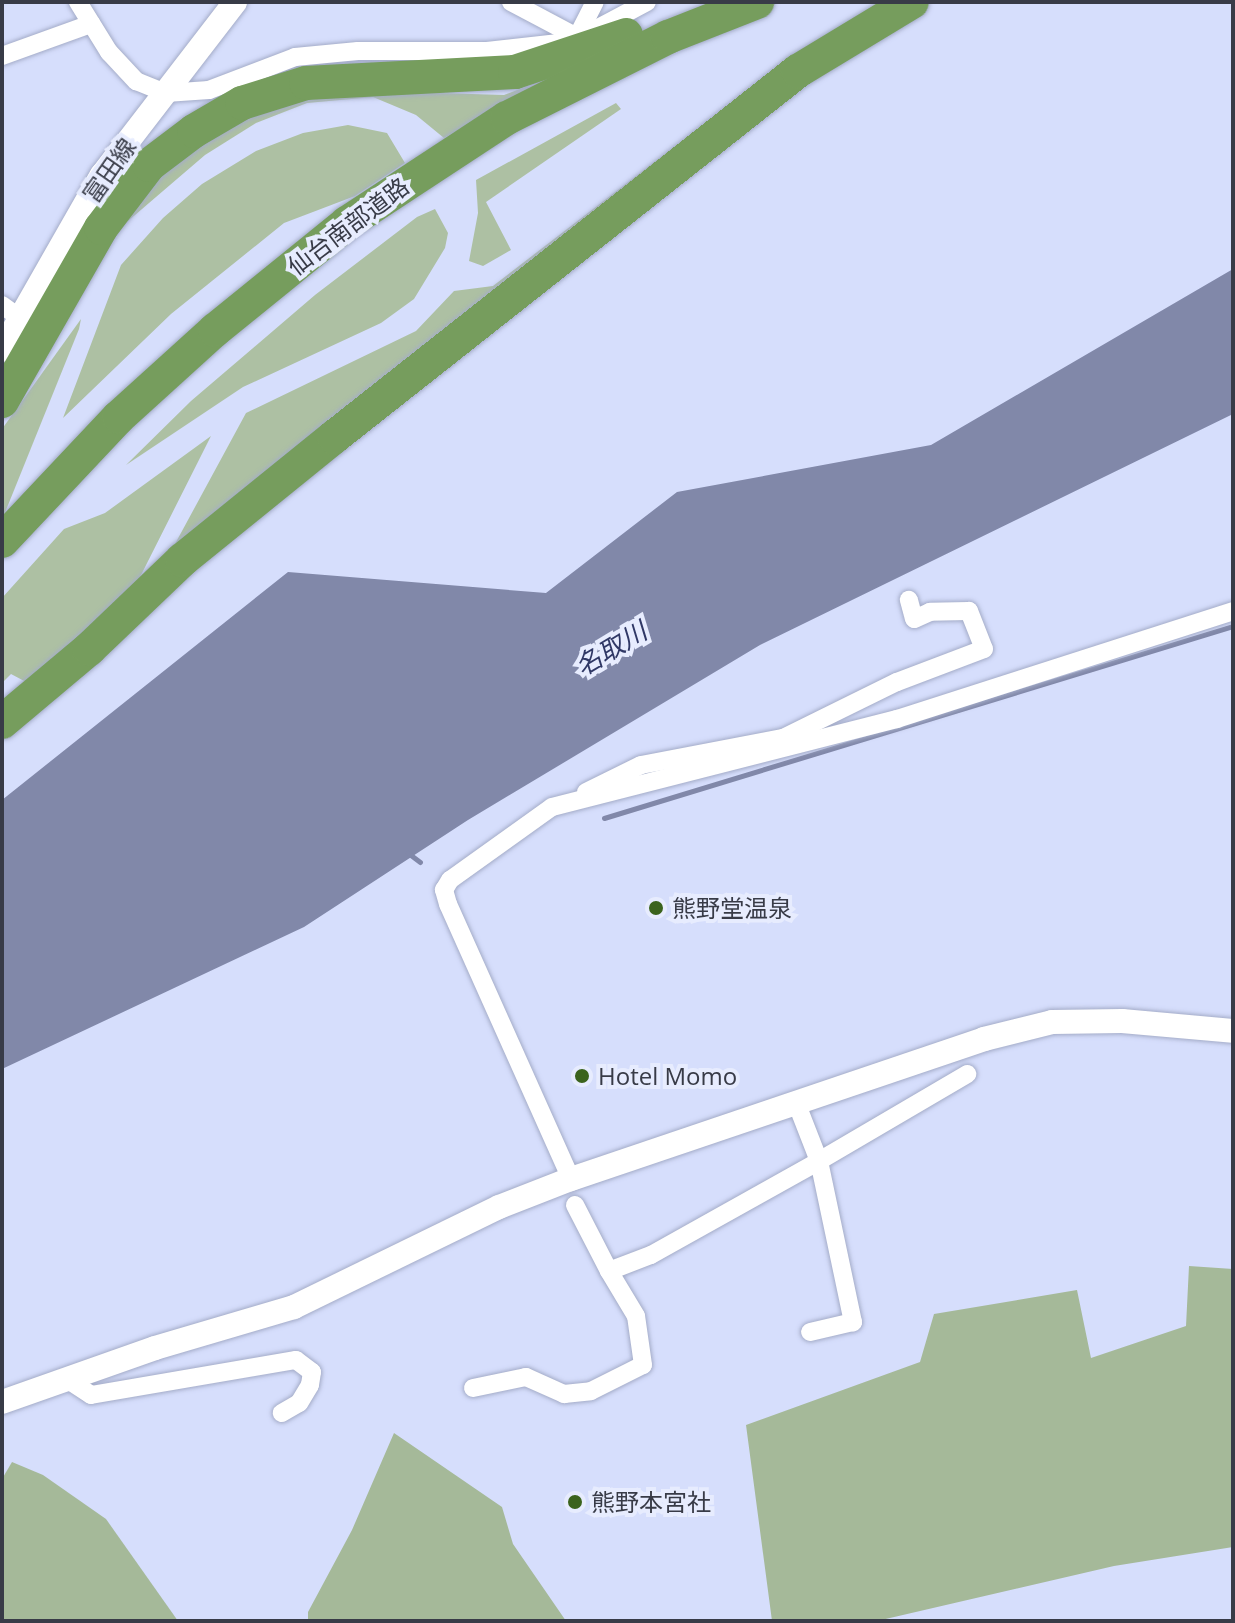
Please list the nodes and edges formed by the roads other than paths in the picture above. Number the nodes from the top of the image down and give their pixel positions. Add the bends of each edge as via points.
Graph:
1 (78, 2) edge
2 (235, 2) edge
3 (511, 2) edge
4 (595, 2) edge
5 (647, 2) edge
6 (716, 2) edge
7 (757, 2) edge
8 (912, 2) edge
9 (91, 24) junction
10 (577, 37) junction
11 (2, 56) edge
12 (166, 93) junction
13 (11, 312) edge
14 (2, 350) edge
15 (2, 401) edge
16 (2, 541) edge
17 (909, 600) dead end
18 (1233, 611) edge
19 (2, 722) edge
20 (559, 805) junction
21 (1233, 1031) edge
22 (967, 1074) dead end
23 (796, 1102) junction
24 (819, 1161) junction
25 (571, 1179) junction
26 (575, 1205) dead end
27 (609, 1271) junction
28 (810, 1332) dead end
29 (65, 1378) junction
30 (473, 1388) dead end
31 (2, 1402) edge
32 (282, 1413) dead end

1 - 9 street
2 - 12 street, 富田線
3 - 10 street
4 - 10 street
5 - 10 street
6 - 15 highway via 515,72 306,83 242,103 149,165 101,228
7 - 16 highway, 仙台南部道路 via 668,37 507,118 347,223 215,330 119,417
8 - 19 highway via 798,71 358,418 182,560
9 - 11 street
9 - 12 street via 136,81
10 - 12 street via 540,47 487,51 358,51 295,57 209,90
12 - 13 street, 富田線 via 102,175
13 - 14 street, 富田線
17 - 20 street via 914,619 930,612 969,611 984,649 897,682 783,738 641,765
18 - 20 street via 897,719
20 - 25 street via 444,890
21 - 23 street via 1122,1021 1052,1022
22 - 24 street
23 - 24 street
23 - 25 street
24 - 27 street via 651,1255
24 - 28 street via 853,1322
25 - 29 street via 499,1207 294,1307
26 - 27 street
27 - 30 street via 636,1316 643,1365 591,1391 564,1394 526,1377
29 - 31 street
29 - 32 street via 91,1395 296,1360 312,1372 310,1385 299,1403

